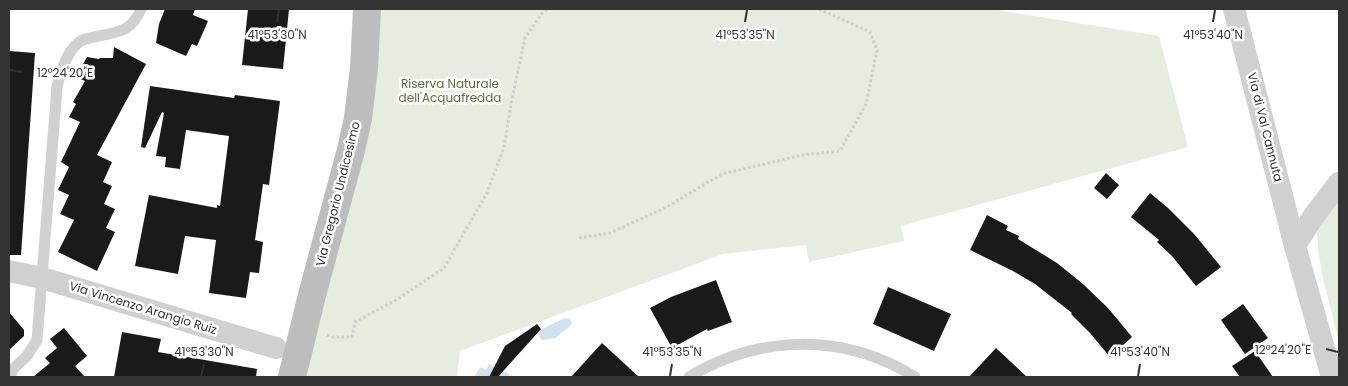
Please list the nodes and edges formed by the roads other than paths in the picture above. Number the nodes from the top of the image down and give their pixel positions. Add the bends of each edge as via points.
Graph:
1 (141, 9) edge
2 (367, 9) edge
3 (1234, 9) edge
4 (1339, 183) edge
5 (1295, 246) junction
6 (9, 271) edge
7 (42, 278) junction
8 (276, 348) dead end
9 (10, 377) edge
10 (292, 377) edge
11 (689, 377) edge
12 (915, 377) edge
13 (1332, 377) edge

1 - 7 lane via 128,28 81,40 63,66 57,87
2 - 10 street, Via Gregorio Undicesimo via 364,76 351,150
3 - 5 street, Via di Val Cannuta
4 - 5 street
5 - 13 street, Via di Val Cannuta
6 - 7 street, Via Vincenzo Arangio Ruiz
7 - 8 street, Via Vincenzo Arangio Ruiz
7 - 9 lane via 37,340
11 - 12 lane via 740,353 793,344 823,345 864,353

